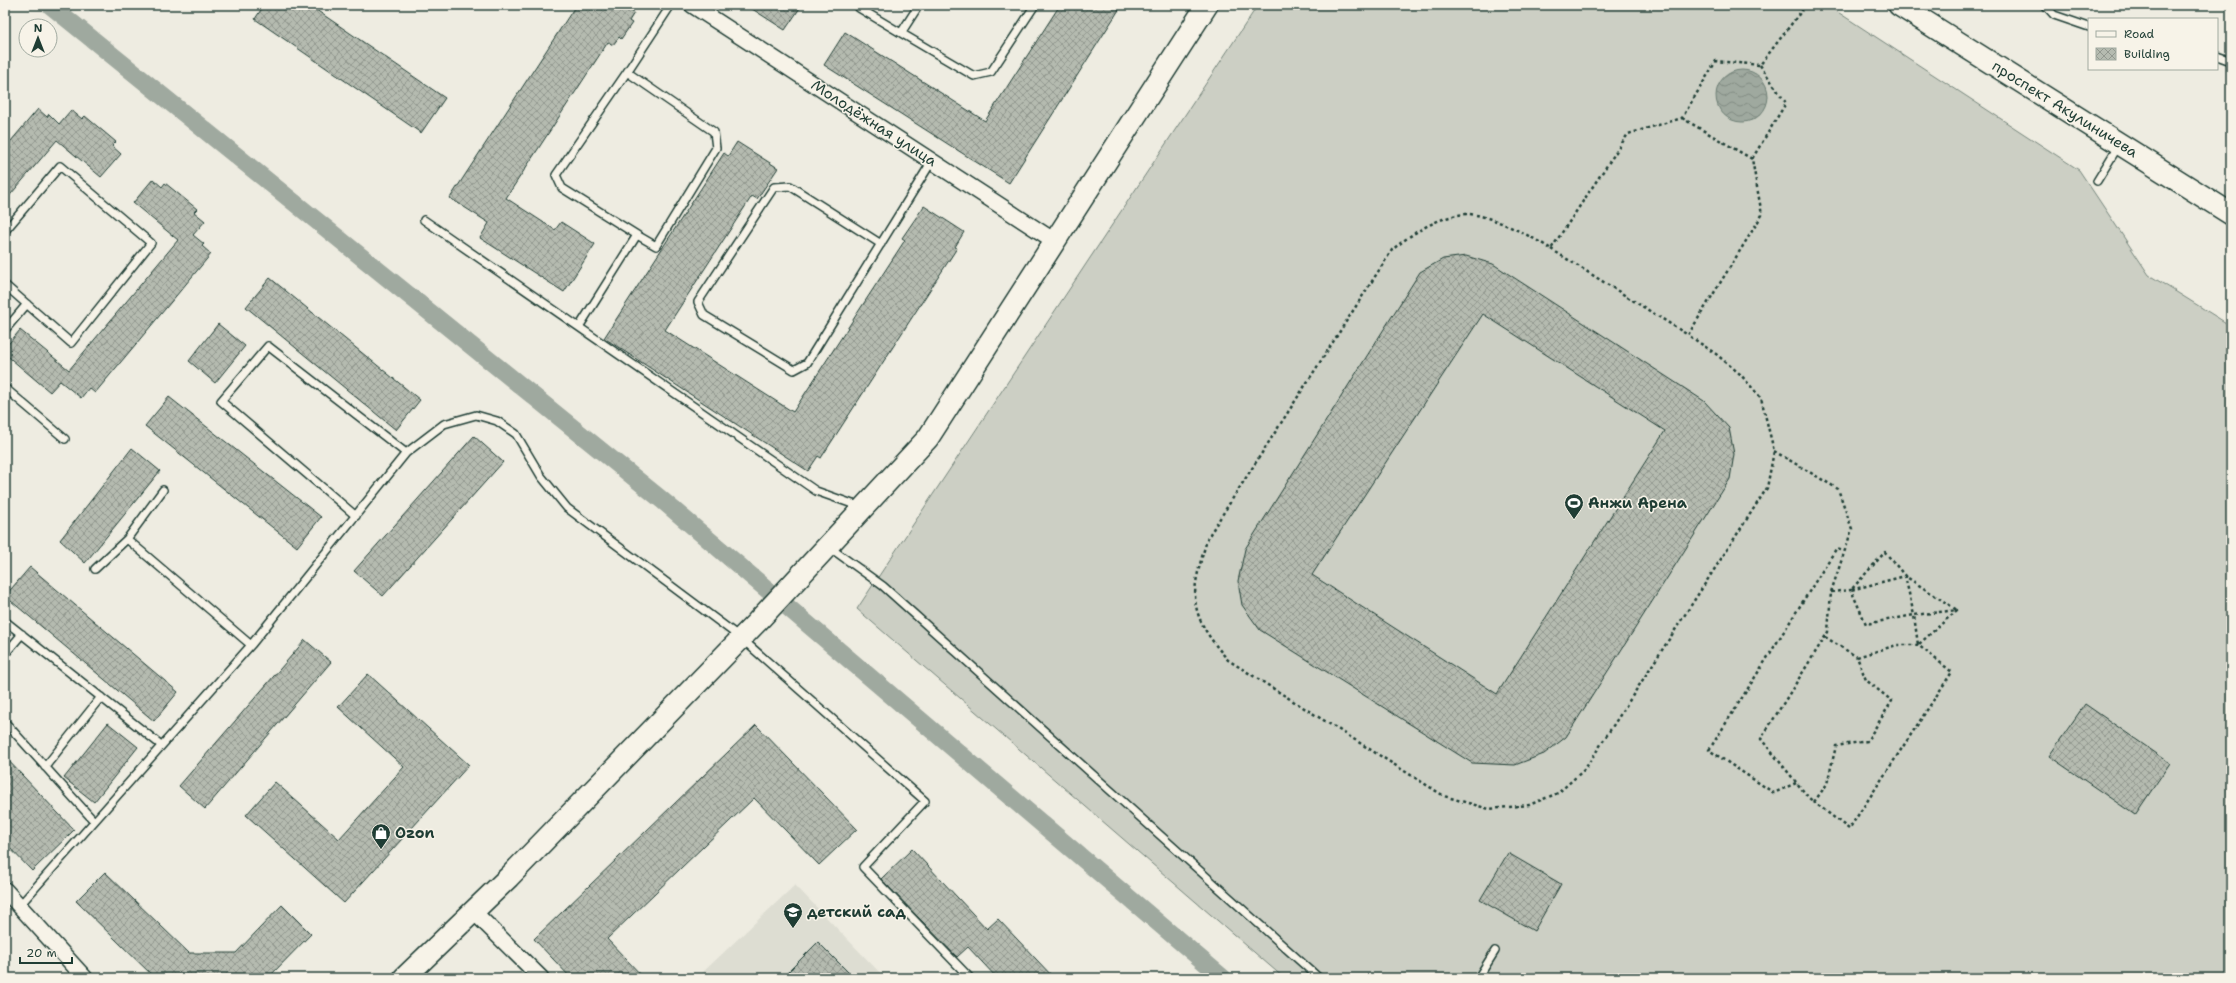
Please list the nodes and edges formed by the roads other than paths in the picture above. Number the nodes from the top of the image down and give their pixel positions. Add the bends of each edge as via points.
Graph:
1 (670, 5) edge
2 (692, 5) edge
3 (919, 5) edge
4 (1035, 5) edge
5 (1207, 5) edge
6 (1899, 5) edge
7 (2046, 5) edge
8 (859, 8) dead end
9 (2088, 27) edge
10 (901, 33) junction
11 (2218, 56) edge
12 (2231, 61) edge
13 (627, 72) junction
14 (2120, 144) junction
15 (932, 161) junction
16 (2097, 181) dead end
17 (2231, 214) edge
18 (424, 220) dead end
19 (5, 231) edge
20 (637, 236) junction
21 (1056, 242) junction
22 (881, 244) junction
23 (5, 285) edge
24 (27, 304) junction
25 (578, 327) junction
26 (5, 330) edge
27 (5, 388) edge
28 (65, 439) dead end
29 (406, 453) junction
30 (164, 490) dead end
31 (863, 507) junction
32 (356, 516) junction
33 (127, 539) junction
34 (827, 546) junction
35 (95, 570) dead end
36 (5, 621) edge
37 (22, 634) junction
38 (741, 638) junction
39 (251, 645) junction
40 (5, 654) edge
41 (101, 697) junction
42 (5, 722) edge
43 (161, 746) junction
44 (45, 767) junction
45 (94, 821) junction
46 (5, 890) edge
47 (20, 905) junction
48 (473, 911) junction
49 (1495, 951) dead end
50 (409, 976) edge
51 (86, 978) edge
52 (541, 978) edge
53 (970, 978) edge
54 (1319, 978) edge
55 (1478, 978) edge

1 - 13 lane
2 - 15 street, Молодёжная улица
3 - 10 lane
4 - 10 lane via 992,72 974,76
5 - 21 street
6 - 14 street, проспект Акулиничева
7 - 9 lane via 2054,15
8 - 10 lane
11 - 12 lane
13 - 20 lane via 556,175 562,188
13 - 20 lane via 714,132 716,148 656,246
14 - 16 lane
14 - 17 street, проспект Акулиничева
15 - 21 street, Молодёжная улица
15 - 22 lane
18 - 25 lane
19 - 24 lane via 60,166 151,243 71,343
20 - 25 lane
21 - 31 street via 928,438
22 - 22 lane via 807,363 794,370 704,315 698,302 774,187 790,186
23 - 24 lane
24 - 26 lane
25 - 31 lane via 816,491
27 - 28 lane
29 - 32 lane
29 - 32 lane via 268,346 221,401
29 - 38 lane via 444,424 476,415 497,421 516,434 541,476 567,508
30 - 33 lane
31 - 34 street
32 - 39 lane
33 - 35 lane
33 - 39 lane
34 - 38 street
34 - 54 lane via 883,586
36 - 37 lane
37 - 40 lane
37 - 41 lane
38 - 48 street
38 - 53 lane via 925,801 863,867
39 - 43 lane
41 - 43 lane
41 - 44 lane
42 - 44 lane
43 - 45 lane
44 - 45 lane
45 - 47 lane
46 - 47 street
47 - 51 street
48 - 50 street
48 - 52 street
49 - 55 lane

